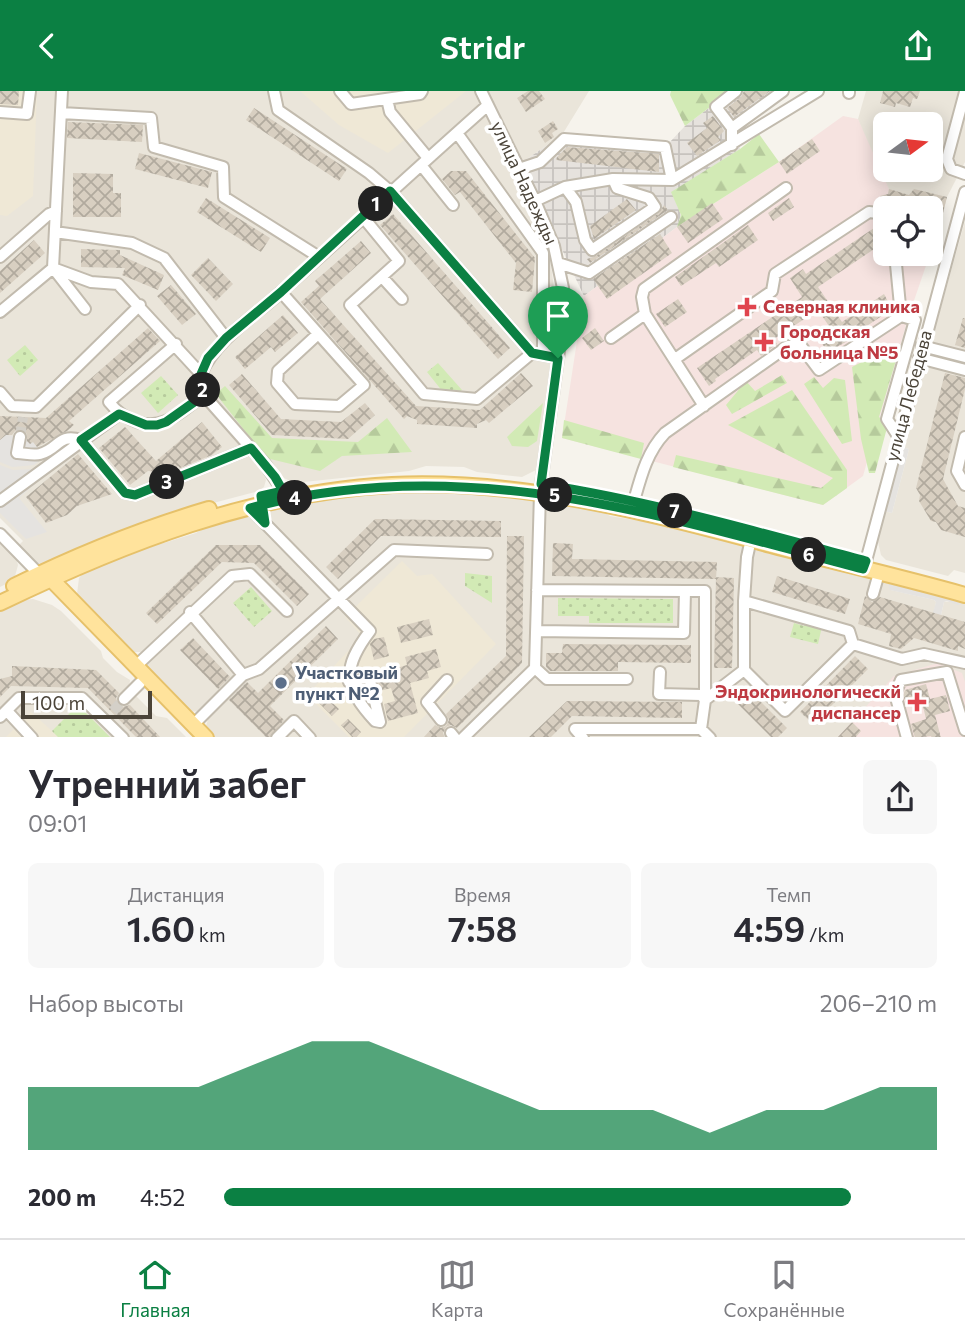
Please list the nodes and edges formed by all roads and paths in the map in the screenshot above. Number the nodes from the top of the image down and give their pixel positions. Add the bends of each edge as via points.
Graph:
1 (30, 91) edge
2 (62, 91) edge
3 (274, 91) edge
4 (340, 91) edge
5 (422, 91) edge
6 (481, 91) edge
7 (736, 91) edge
8 (783, 91) edge
9 (818, 91) edge
10 (965, 92) edge
11 (387, 99) junction
12 (488, 105) junction
13 (0, 112) edge
14 (61, 113) junction
15 (732, 128) junction
16 (457, 133) junction
17 (732, 145) junction
18 (424, 161) junction
19 (519, 169) junction
20 (965, 174) edge
21 (613, 179) junction
22 (672, 180) junction
23 (565, 187) junction
24 (786, 188) dead end
25 (390, 191) junction
26 (965, 192) edge
27 (535, 201) junction
28 (453, 205) dead end
29 (56, 211) junction
30 (873, 212) edge
31 (363, 216) junction
32 (671, 217) dead end
33 (55, 232) junction
34 (0, 257) edge
35 (319, 257) junction
36 (558, 263) junction
37 (896, 266) edge
38 (53, 268) junction
39 (382, 277) junction
40 (281, 292) junction
41 (402, 299) dead end
42 (140, 305) junction
43 (85, 309) dead end
44 (0, 312) edge
45 (645, 314) junction
46 (901, 316) junction
47 (915, 320) junction
48 (928, 324) junction
49 (318, 334) junction
50 (226, 338) junction
51 (611, 338) dead end
52 (176, 344) junction
53 (922, 346) junction
54 (537, 354) junction
55 (558, 358) junction
56 (919, 358) junction
57 (965, 358) edge
58 (675, 359) junction
59 (965, 370) edge
60 (201, 374) junction
61 (0, 392) edge
62 (204, 395) junction
63 (704, 406) junction
64 (119, 414) junction
65 (20, 436) dead end
66 (898, 436) junction
67 (965, 437) edge
68 (81, 440) junction
69 (251, 448) junction
70 (965, 485) edge
71 (540, 489) junction
72 (284, 495) junction
73 (0, 501) edge
74 (634, 501) junction
75 (255, 502) junction
76 (0, 534) edge
77 (752, 535) junction
78 (487, 554) dead end
79 (864, 565) junction
80 (879, 573) junction
81 (45, 579) junction
82 (965, 585) edge
83 (537, 590) junction
84 (685, 591) junction
85 (0, 594) edge
86 (873, 594) dead end
87 (965, 595) edge
88 (338, 599) junction
89 (744, 601) junction
90 (0, 603) edge
91 (287, 611) dead end
92 (190, 613) junction
93 (537, 631) junction
94 (684, 633) junction
95 (704, 634) junction
96 (852, 644) junction
97 (965, 663) edge
98 (535, 668) junction
99 (744, 670) junction
100 (660, 672) dead end
101 (135, 674) junction
102 (243, 674) junction
103 (627, 679) dead end
104 (447, 680) dead end
105 (349, 682) dead end
106 (124, 699) tunnel mouth
107 (705, 700) junction
108 (3, 714) edge
109 (441, 720) dead end
110 (701, 729) junction
111 (965, 730) edge
112 (191, 731) edge
113 (32, 737) edge
114 (123, 737) edge
115 (206, 737) edge
116 (277, 737) edge
117 (310, 737) edge
118 (463, 737) edge
119 (583, 737) edge
120 (710, 737) edge
121 (907, 737) edge

1 - 13 street via 27,114
2 - 14 street
3 - 25 street via 278,110
4 - 11 street via 351,104
5 - 11 street
6 - 12 street, улица Надежды
7 - 15 street via 716,107
8 - 15 street
9 - 17 street
10 - 20 street via 947,159 951,169
11 - 18 street via 390,113
12 - 16 street
12 - 19 street, улица Надежды
14 - 29 street
14 - 35 street via 151,118 154,147 223,167 224,197
15 - 17 street
16 - 18 street
16 - 54 street via 543,253
17 - 22 street
18 - 25 street
18 - 28 street
19 - 22 street via 540,162 564,139 666,147
19 - 27 street, улица Надежды
21 - 22 street
21 - 23 street
21 - 23 street via 617,188 649,198 655,207 592,250 576,202
23 - 27 street
24 - 45 street via 650,283 642,297
25 - 31 street
25 - 54 street
26 - 48 street, улица Лебедева
27 - 36 street, улица Надежды
29 - 33 street
29 - 34 street
30 - 58 street via 775,274 772,291
31 - 35 street
31 - 39 street via 400,261
32 - 36 street via 589,273
33 - 38 street
33 - 50 street via 132,243 163,258
35 - 40 street
36 - 55 street, улица Надежды via 564,314
37 - 46 street
38 - 42 street via 91,282 118,284
38 - 43 street
38 - 44 street
39 - 41 street
39 - 54 street via 350,305 424,394 477,399
40 - 49 street
40 - 50 street
42 - 52 street
42 - 61 street via 36,407 24,412
45 - 51 street
45 - 58 street
46 - 47 street
46 - 63 street via 819,370 801,346 788,346
47 - 48 street
47 - 66 street via 887,419
48 - 53 street, улица Лебедева
49 - 49 street via 364,386 340,406 295,404 277,383 278,371
50 - 60 street
52 - 60 street
52 - 64 street via 109,402
53 - 56 street, улица Лебедева
53 - 57 street
54 - 55 street
55 - 71 street, улица Надежды
56 - 59 street
56 - 66 street, улица Лебедева
58 - 63 street
60 - 62 street
62 - 64 street via 157,425
62 - 69 street
63 - 74 street via 654,446
64 - 68 street
65 - 68 street via 17,453 37,455 63,439
66 - 79 street, улица Лебедева
67 - 70 street via 957,471
68 - 69 street via 125,493 135,495
68 - 73 street
69 - 72 street
71 - 72 main road via 448,476 408,476 363,478
71 - 74 main road
71 - 77 main road
71 - 83 street, улица Надежды
72 - 75 main road
74 - 77 main road
75 - 81 main road via 136,532
75 - 88 street via 265,523
76 - 81 street
77 - 79 main road
77 - 89 street
78 - 88 street via 394,550
79 - 80 main road
79 - 82 main road
80 - 86 street
80 - 87 main road
81 - 85 main road
81 - 90 main road
81 - 101 main road
83 - 84 street
83 - 93 street, улица Надежды
84 - 94 street
84 - 95 street via 705,591
88 - 102 street via 258,669
88 - 105 street via 370,631 355,650
89 - 96 street via 849,631
89 - 99 street
91 - 92 street via 250,574 233,576
92 - 101 street
92 - 102 street
93 - 94 street
93 - 98 street, улица Надежды
94 - 95 street
95 - 107 street
96 - 97 street via 902,659 924,654
96 - 99 street via 785,711
98 - 103 street via 547,679
98 - 118 street
99 - 107 street
100 - 107 street via 659,694 701,695
101 - 106 street
101 - 112 main road
102 - 112 street
104 - 109 street via 427,702
107 - 110 street
108 - 113 street
108 - 114 street via 19,698 82,698 109,715
110 - 119 street via 575,729
110 - 120 street
111 - 121 street via 947,672 901,680 895,694
112 - 115 main road
116 - 117 street via 294,721

